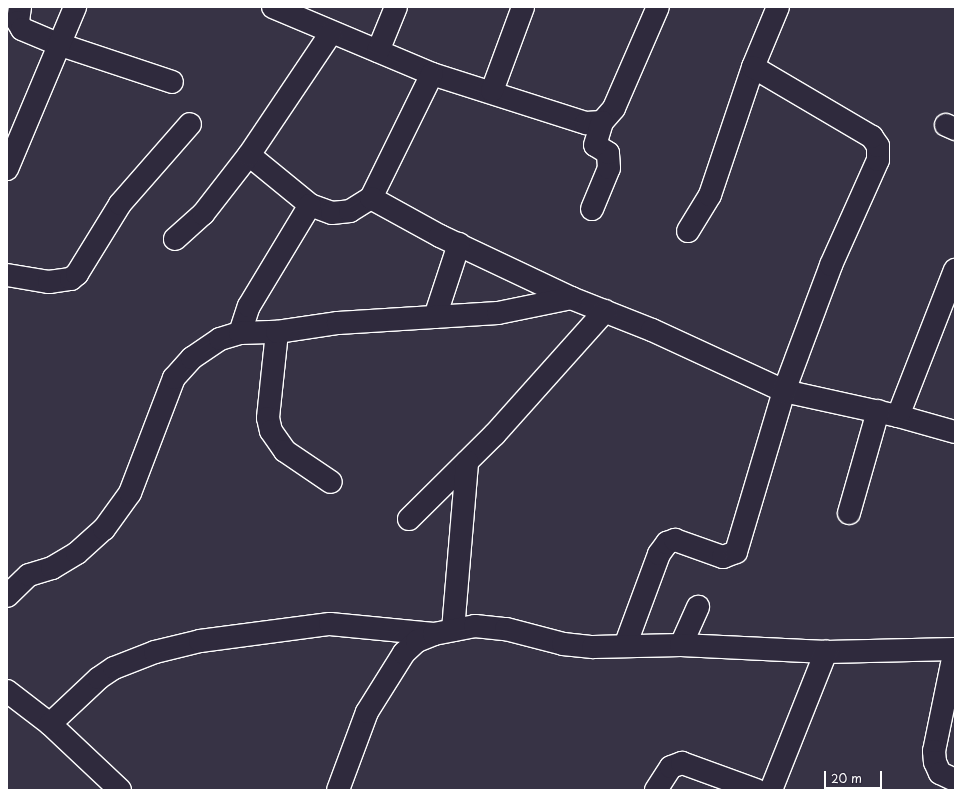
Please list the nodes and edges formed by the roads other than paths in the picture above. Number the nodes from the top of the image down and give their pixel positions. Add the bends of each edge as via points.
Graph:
1 (20, 7) edge
2 (75, 7) edge
3 (273, 7) edge
4 (396, 7) edge
5 (523, 7) edge
6 (658, 7) edge
7 (778, 7) edge
8 (331, 33) junction
9 (58, 44) junction
10 (378, 51) junction
11 (754, 67) junction
12 (432, 74) junction
13 (172, 82) dead end
14 (492, 91) junction
15 (602, 122) junction
16 (190, 124) dead end
17 (12, 142) edge
18 (249, 155) junction
19 (7, 169) edge
20 (371, 198) junction
21 (310, 205) junction
22 (592, 208) dead end
23 (688, 231) dead end
24 (175, 239) dead end
25 (459, 244) junction
26 (955, 270) edge
27 (7, 275) edge
28 (571, 298) junction
29 (605, 311) junction
30 (435, 317) junction
31 (277, 332) junction
32 (240, 333) junction
33 (784, 391) junction
34 (888, 414) junction
35 (955, 432) edge
36 (467, 462) junction
37 (332, 482) dead end
38 (849, 513) dead end
39 (409, 519) dead end
40 (7, 596) edge
41 (698, 607) dead end
42 (443, 632) junction
43 (681, 645) junction
44 (625, 646) junction
45 (955, 649) edge
46 (826, 652) junction
47 (7, 691) edge
48 (50, 724) junction
49 (955, 780) edge
50 (120, 790) edge
51 (338, 790) edge
52 (656, 790) edge
53 (756, 790) edge
54 (771, 790) edge

1 - 9 street via 19,26
2 - 9 street
3 - 8 street
4 - 10 street
5 - 14 street
6 - 15 street via 614,108
7 - 11 street
8 - 10 street
8 - 18 street
9 - 13 street
9 - 17 street
10 - 12 street
11 - 23 street via 710,195
11 - 33 street via 872,137 878,146 878,160 831,265
12 - 14 street
12 - 20 street
14 - 15 street via 586,123
15 - 22 street via 595,145 608,153 609,168
16 - 27 street via 120,204 77,274 66,281 49,282
17 - 19 street
18 - 21 street
18 - 24 street via 203,214
20 - 21 street via 350,211 332,213
20 - 25 street
21 - 32 street via 249,306
25 - 28 street
25 - 30 street
26 - 34 street
28 - 29 street
28 - 30 street via 498,314
29 - 33 street
29 - 36 street
30 - 31 street via 338,323
31 - 32 street
31 - 37 street via 268,418 271,431 285,451
32 - 40 street via 220,339 192,358 174,378 130,493 104,529 77,553 52,568 28,575
33 - 34 street
33 - 44 street via 736,552 723,556 675,540 666,543 659,554
34 - 35 street
34 - 38 street
36 - 39 street
36 - 42 street
41 - 43 street
42 - 44 street via 475,626 506,629 563,644
42 - 48 street via 330,624 200,641 155,652 114,668 99,678
42 - 51 street via 417,641 404,653 367,712
43 - 44 street
43 - 46 street
45 - 46 street
45 - 49 street via 934,751 940,773
46 - 54 street
47 - 48 street
48 - 50 street
52 - 53 street via 672,767 682,763

